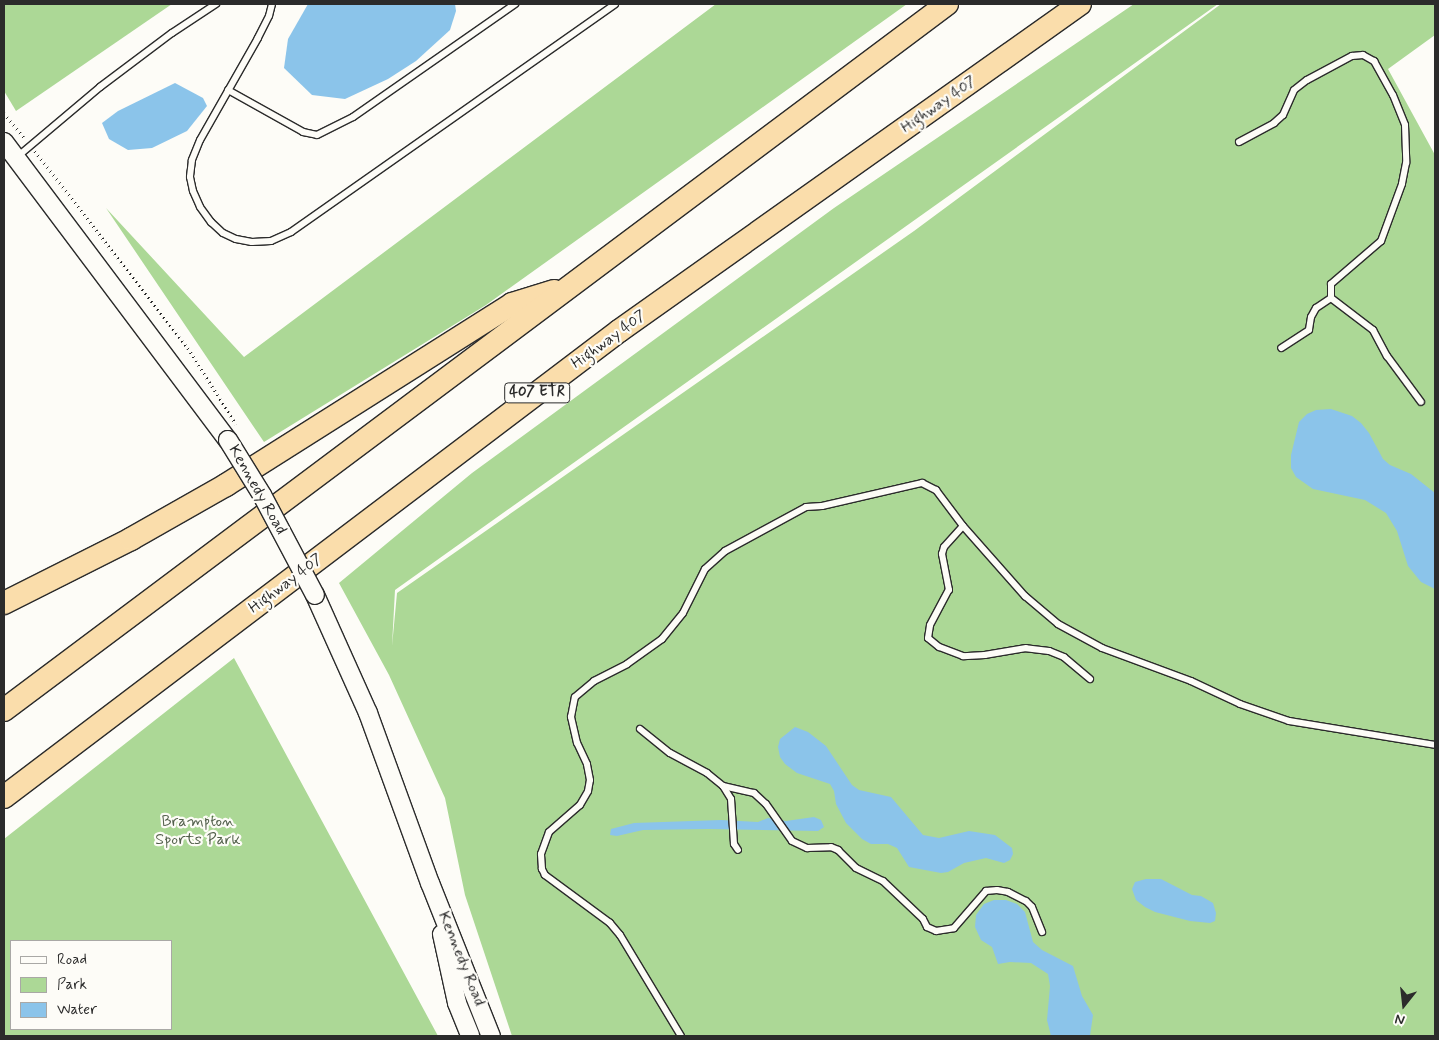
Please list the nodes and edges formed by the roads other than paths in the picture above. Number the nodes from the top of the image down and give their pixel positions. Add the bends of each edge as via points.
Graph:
1 (216, 4) edge
2 (272, 4) edge
3 (515, 4) edge
4 (615, 4) edge
5 (947, 4) edge
6 (1080, 4) edge
7 (228, 90) junction
8 (4, 142) edge
9 (1239, 142) dead end
10 (16, 158) junction
11 (568, 286) junction
12 (1331, 298) junction
13 (1281, 348) dead end
14 (1421, 402) dead end
15 (963, 526) junction
16 (4, 603) edge
17 (1090, 679) dead end
18 (4, 710) edge
19 (640, 729) dead end
20 (1435, 746) edge
21 (723, 786) junction
22 (4, 797) edge
23 (738, 850) dead end
24 (430, 883) junction
25 (1042, 932) dead end
26 (470, 1036) edge
27 (491, 1036) edge
28 (681, 1036) edge

1 - 10 lane via 100,87
2 - 7 lane via 261,31
3 - 7 lane via 352,117 317,135 303,132
4 - 7 lane via 291,232 271,241 252,242 223,233 200,207 192,191 192,160
5 - 11 highway
6 - 22 highway, Highway 407 / 407 ETR via 619,331
8 - 10 main road, Kennedy Road
9 - 12 lane via 1274,123 1282,115 1294,90 1337,62 1363,55 1374,61 1379,69 1404,125 1406,163 1402,184 1381,241 1331,284
10 - 24 main road, Kennedy Road, bridge via 234,435 315,595 368,713
11 - 16 highway via 512,304 226,485 123,544
11 - 18 highway
12 - 13 lane via 1316,308 1309,330
12 - 14 lane via 1373,330 1387,356
15 - 17 lane via 942,554 949,590 930,626 928,638 939,647 963,656 1026,648 1049,651 1064,657
15 - 20 lane via 1025,596 1058,624 1102,648 1289,721
15 - 28 lane via 936,490 922,484 806,507 726,551 705,569 683,613 662,639 627,664 594,681 576,697 571,718 590,780 588,791 580,805 549,832 542,854 542,869 545,876 602,917 620,935
19 - 21 lane via 670,753 707,773
21 - 23 lane via 731,799 734,844
21 - 25 lane via 754,792 792,841 808,848 831,847 838,850 856,868 883,881 923,919 927,927 936,931 954,928 986,891 997,890 1026,901 1032,907
24 - 26 main road, Kennedy Road via 457,1003
24 - 27 main road, Kennedy Road

